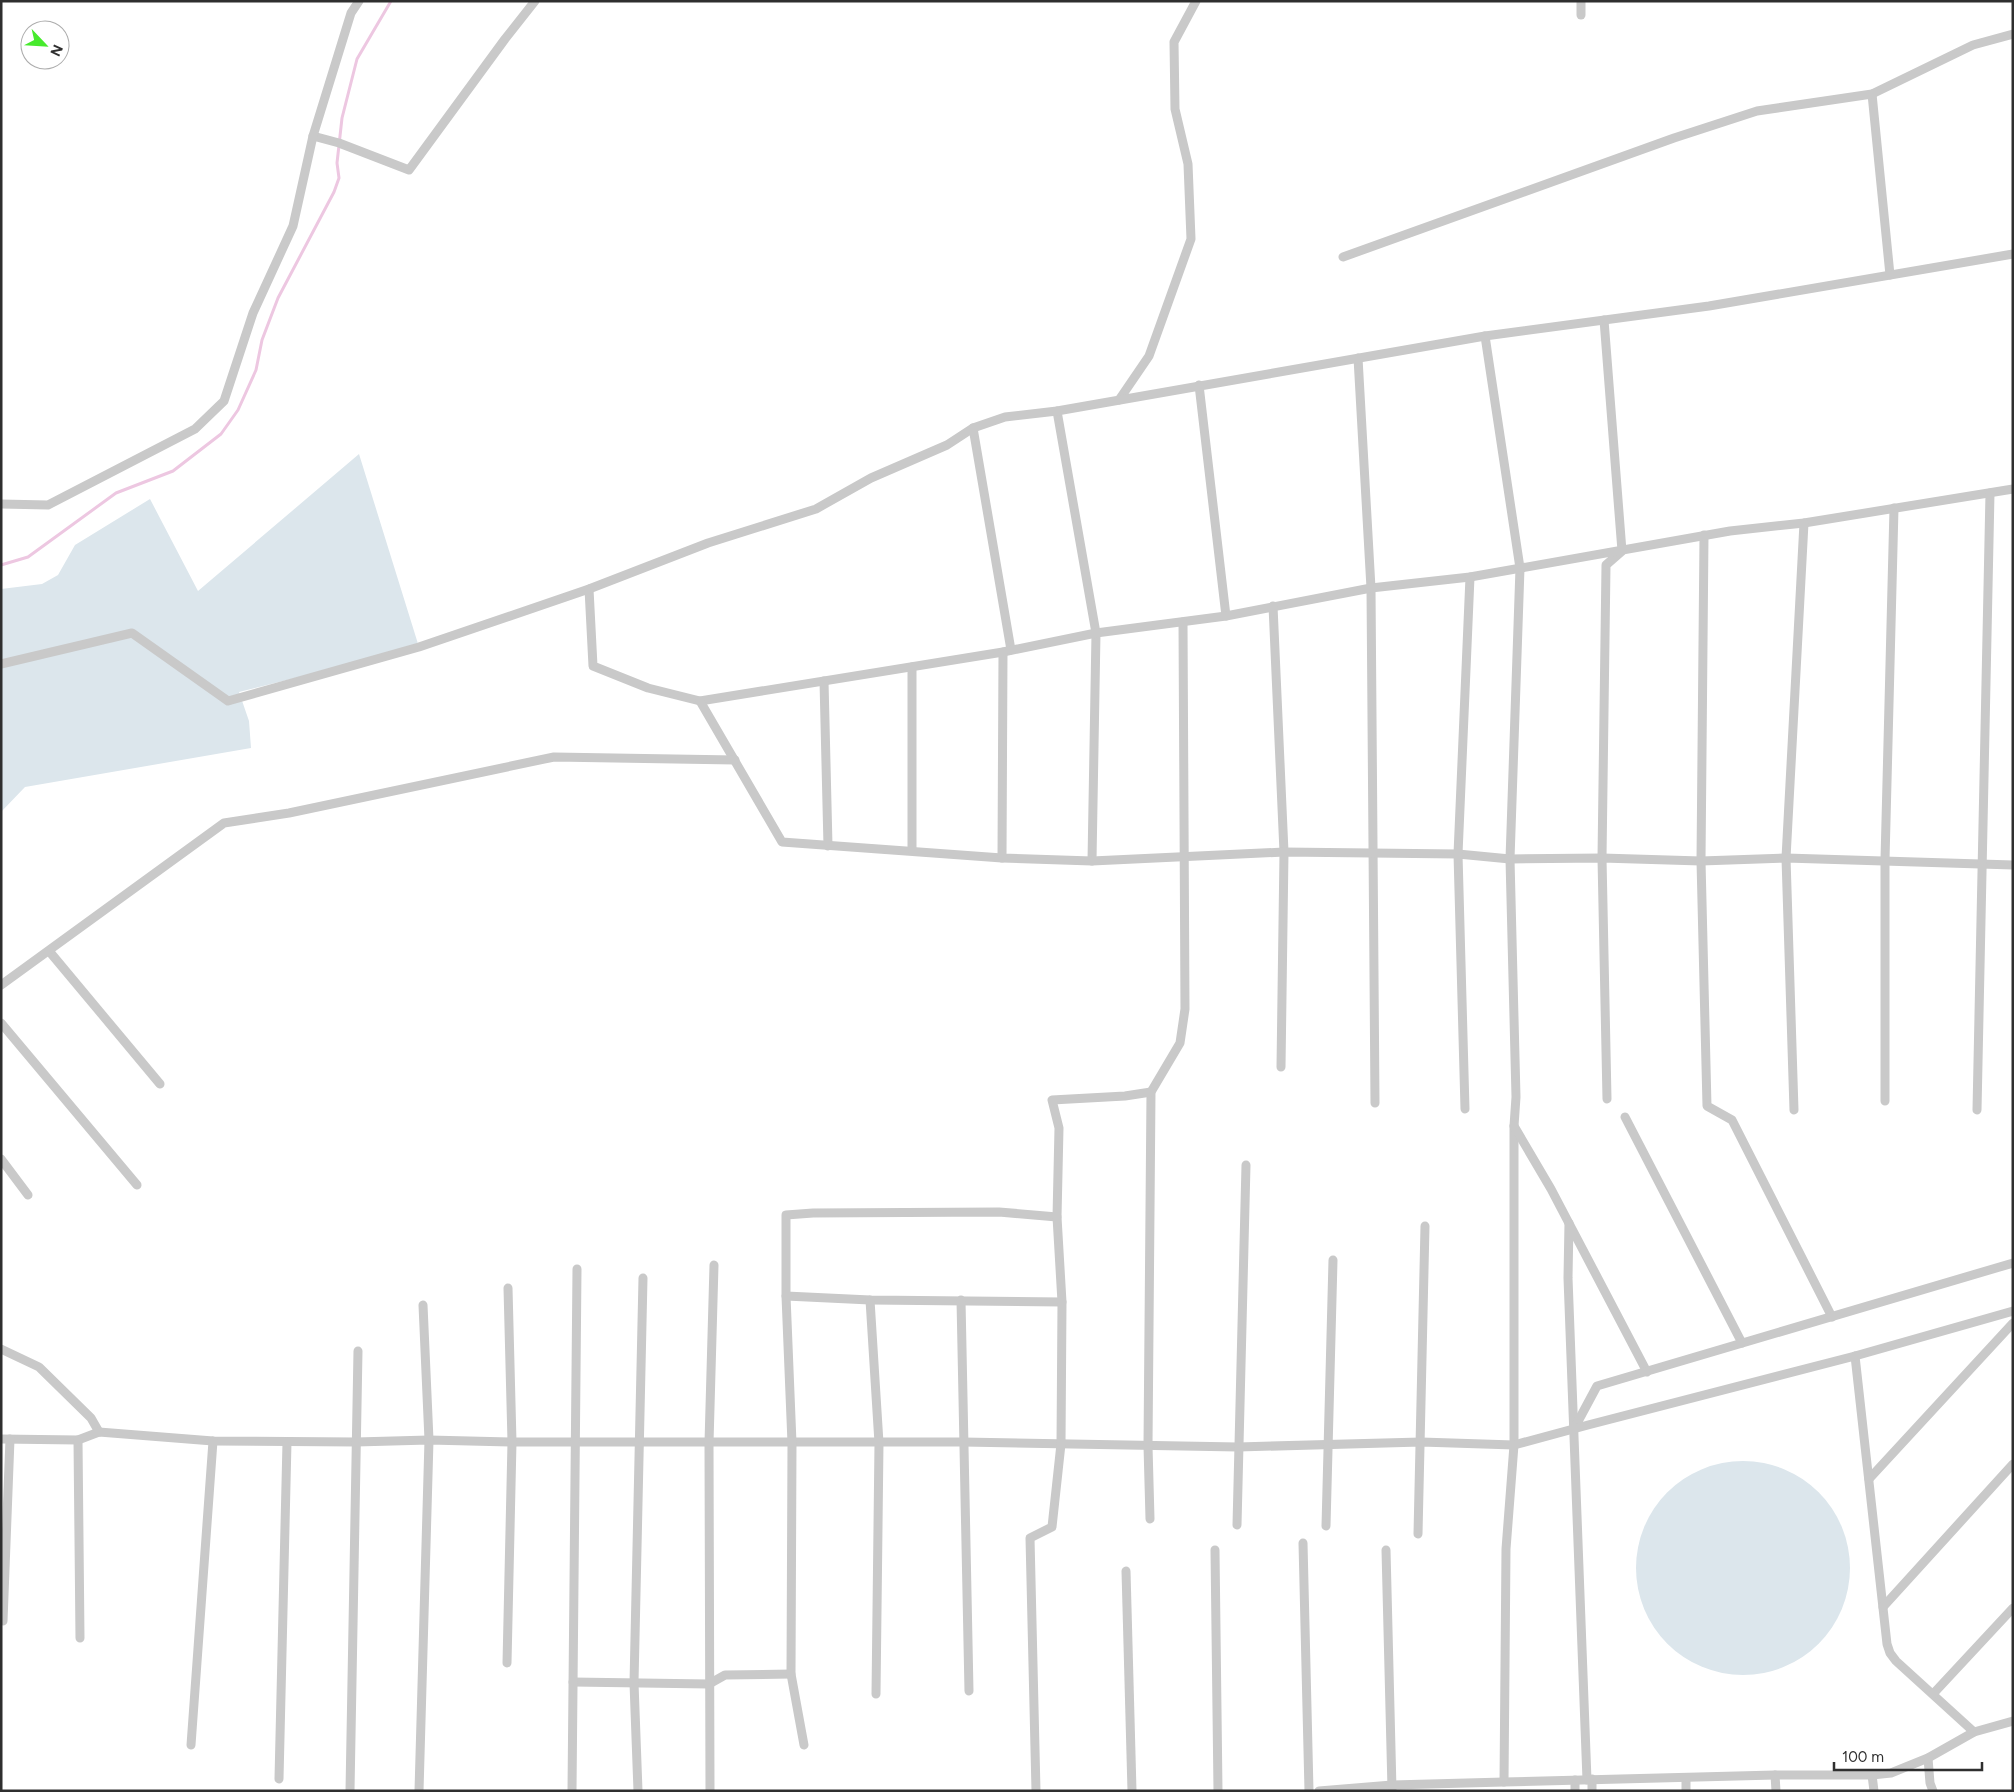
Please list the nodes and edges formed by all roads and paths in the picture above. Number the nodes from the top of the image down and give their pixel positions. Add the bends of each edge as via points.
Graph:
1 (359, 1) edge
2 (535, 1) edge
3 (1196, 1) edge
4 (1581, 1) edge
5 (1581, 14) dead end
6 (2013, 34) edge
7 (1872, 94) junction
8 (313, 136) junction
9 (2013, 254) edge
10 (1343, 258) dead end
11 (1890, 275) junction
12 (1604, 320) junction
13 (1484, 336) junction
14 (1358, 358) junction
15 (1199, 385) junction
16 (1120, 400) junction
17 (1057, 411) junction
18 (973, 428) junction
19 (2013, 489) edge
20 (1990, 493) junction
21 (1, 504) edge
22 (1894, 508) junction
23 (1804, 523) junction
24 (1704, 535) junction
25 (1622, 551) junction
26 (1520, 568) junction
27 (1470, 576) junction
28 (1371, 588) junction
29 (589, 589) junction
30 (1273, 606) junction
31 (1226, 616) junction
32 (1183, 622) junction
33 (1096, 633) junction
34 (1007, 651) junction
35 (1, 664) edge
36 (912, 666) junction
37 (824, 681) junction
38 (700, 701) junction
39 (734, 760) junction
40 (828, 846) junction
41 (912, 850) junction
42 (1284, 852) junction
43 (1375, 853) junction
44 (1458, 854) junction
45 (1184, 857) junction
46 (1002, 858) junction
47 (1602, 858) junction
48 (1786, 858) junction
49 (1510, 859) junction
50 (1092, 860) junction
51 (1884, 860) junction
52 (1701, 861) junction
53 (1984, 865) junction
54 (2013, 865) edge
55 (49, 951) junction
56 (1, 985) edge
57 (1, 1023) edge
58 (1282, 1067) dead end
59 (160, 1084) dead end
60 (1151, 1092) junction
61 (1607, 1099) dead end
62 (1885, 1101) dead end
63 (1375, 1104) dead end
64 (1464, 1109) dead end
65 (1794, 1110) dead end
66 (1977, 1110) dead end
67 (1625, 1117) dead end
68 (1514, 1126) junction
69 (1, 1159) edge
70 (1246, 1165) dead end
71 (137, 1185) dead end
72 (28, 1195) dead end
73 (1057, 1217) junction
74 (1569, 1223) junction
75 (1425, 1226) dead end
76 (1333, 1260) dead end
77 (2013, 1263) edge
78 (714, 1265) dead end
79 (577, 1269) dead end
80 (643, 1278) dead end
81 (508, 1288) dead end
82 (786, 1296) junction
83 (870, 1300) junction
84 (960, 1300) junction
85 (1062, 1302) junction
86 (423, 1305) dead end
87 (2013, 1311) edge
88 (1832, 1317) junction
89 (2013, 1323) edge
90 (1742, 1343) junction
91 (1, 1349) edge
92 (358, 1351) dead end
93 (1856, 1356) junction
94 (1647, 1372) junction
95 (1574, 1428) junction
96 (99, 1432) junction
97 (5, 1439) edge
98 (78, 1440) junction
99 (429, 1440) junction
100 (213, 1442) junction
101 (287, 1442) junction
102 (356, 1442) junction
103 (512, 1442) junction
104 (576, 1442) junction
105 (963, 1442) junction
106 (1421, 1442) junction
107 (639, 1443) junction
108 (708, 1443) junction
109 (792, 1443) junction
110 (879, 1443) junction
111 (1061, 1444) junction
112 (1328, 1445) junction
113 (1514, 1445) junction
114 (1148, 1446) junction
115 (1238, 1447) junction
116 (2013, 1464) edge
117 (1868, 1479) junction
118 (1150, 1519) dead end
119 (1237, 1525) dead end
120 (1326, 1526) dead end
121 (1418, 1534) dead end
122 (1303, 1543) dead end
123 (1215, 1550) dead end
124 (1386, 1550) dead end
125 (1126, 1571) dead end
126 (1883, 1607) junction
127 (2013, 1608) edge
128 (3, 1621) dead end
129 (80, 1638) dead end
130 (507, 1663) dead end
131 (791, 1674) junction
132 (573, 1682) junction
133 (634, 1683) junction
134 (709, 1684) junction
135 (968, 1691) dead end
136 (876, 1694) dead end
137 (1933, 1694) junction
138 (2013, 1721) edge
139 (1974, 1732) junction
140 (191, 1745) dead end
141 (804, 1745) dead end
142 (1928, 1758) junction
143 (1775, 1775) junction
144 (1872, 1775) junction
145 (1686, 1778) junction
146 (279, 1779) dead end
147 (1575, 1780) junction
148 (1589, 1780) junction
149 (1504, 1782) junction
150 (1486, 1787) edge
151 (1392, 1788) edge
152 (350, 1791) edge
153 (419, 1791) edge
154 (572, 1791) edge
155 (638, 1791) edge
156 (710, 1791) edge
157 (1036, 1791) edge
158 (1132, 1791) edge
159 (1218, 1791) edge
160 (1308, 1791) edge
161 (1319, 1791) edge
162 (1575, 1791) edge
163 (1592, 1791) edge
164 (1686, 1791) edge
165 (1776, 1791) edge
166 (1874, 1791) edge
167 (1932, 1791) edge

1 - 8 street via 351,13
2 - 8 street via 409,170
3 - 16 street via 1174,42 1175,110 1188,164 1191,239 1149,356
4 - 5 street
6 - 7 street via 1973,45
7 - 10 street via 1757,110
7 - 11 street
8 - 21 street via 293,226 253,312 224,401 195,429 48,505
9 - 11 street
11 - 12 street
12 - 13 street
12 - 25 street
13 - 14 street
13 - 26 street
14 - 15 street
14 - 28 street
15 - 16 street
15 - 31 street
16 - 17 street
17 - 18 street via 1005,417
17 - 33 street
18 - 29 street via 947,445 871,478 816,509 708,543
18 - 34 street
19 - 20 street
20 - 22 street
20 - 53 street
22 - 23 street
22 - 51 street
23 - 24 street
23 - 48 street
24 - 25 street
24 - 52 street
25 - 26 street
25 - 47 street via 1606,565
26 - 27 street
26 - 49 street
27 - 28 street
27 - 44 street
28 - 30 street
28 - 43 street
29 - 35 street via 419,646 228,701 132,633
29 - 38 street via 594,666 648,688
30 - 31 street
30 - 42 street
31 - 32 street
32 - 33 street
32 - 45 street
33 - 34 street
33 - 50 street
34 - 36 street
34 - 46 street
36 - 37 street
36 - 41 street
37 - 38 street
37 - 40 street
38 - 39 street
39 - 40 street via 782,842
39 - 55 street via 554,757 289,813 224,823
40 - 41 street
41 - 46 street
42 - 43 street
42 - 45 street
42 - 58 street
43 - 44 street
43 - 63 street
44 - 49 street
44 - 64 street
45 - 50 street
45 - 60 street via 1185,1009 1180,1043
46 - 50 street
47 - 49 street
47 - 52 street
47 - 61 street
48 - 51 street
48 - 52 street
48 - 65 street
49 - 68 street
51 - 53 street
51 - 62 street
52 - 88 street via 1707,1106 1732,1120
53 - 54 street
53 - 66 street
55 - 56 street
55 - 59 street
57 - 71 street
60 - 73 street via 1052,1100 1058,1128
60 - 114 street
67 - 90 street
68 - 74 street
68 - 113 street
69 - 72 street
70 - 115 street
73 - 82 street via 999,1212 786,1216
73 - 85 street
74 - 94 street
74 - 95 street
75 - 106 street
76 - 112 street
77 - 88 street
78 - 108 street
79 - 104 street
80 - 107 street
81 - 103 street
82 - 83 street
82 - 109 street
83 - 84 street
83 - 110 street
84 - 85 street
84 - 105 street
85 - 111 street
86 - 99 street
87 - 93 street
88 - 90 street
89 - 117 street
90 - 94 street
91 - 96 street via 39,1367 91,1418
92 - 102 street
93 - 95 street
93 - 117 street
94 - 95 street via 1597,1386
95 - 113 street
95 - 148 street
96 - 98 street
96 - 100 street
97 - 98 street
97 - 128 street
98 - 129 street
99 - 102 street
99 - 103 street
99 - 153 street
100 - 101 street
100 - 140 street
101 - 102 street
101 - 146 street
102 - 152 street
103 - 104 street
103 - 130 street
104 - 107 street
104 - 132 street
105 - 110 street
105 - 111 street
105 - 135 street
106 - 112 street
106 - 113 street
106 - 121 street
107 - 108 street
107 - 133 street
108 - 109 street
108 - 134 street
109 - 110 street
109 - 131 street
110 - 136 street
111 - 114 street
111 - 157 street via 1052,1527 1030,1538
112 - 115 street
112 - 120 street
113 - 149 street via 1506,1549
114 - 115 street
114 - 118 street
115 - 119 street
116 - 126 street
117 - 126 street
122 - 160 street
123 - 159 street
124 - 151 street
125 - 158 street
126 - 137 street via 1890,1653
127 - 137 street
131 - 134 street via 725,1675
131 - 141 street
132 - 133 street
132 - 154 street
133 - 134 street
133 - 155 street
134 - 156 street
137 - 139 street
138 - 139 street
139 - 142 street
142 - 144 street via 1891,1774
142 - 167 street
143 - 144 street
143 - 145 street
143 - 165 street
144 - 166 street
145 - 148 street
145 - 164 street
147 - 148 street
147 - 149 street
147 - 162 street
148 - 163 street
149 - 150 street
150 - 151 street
151 - 161 street

